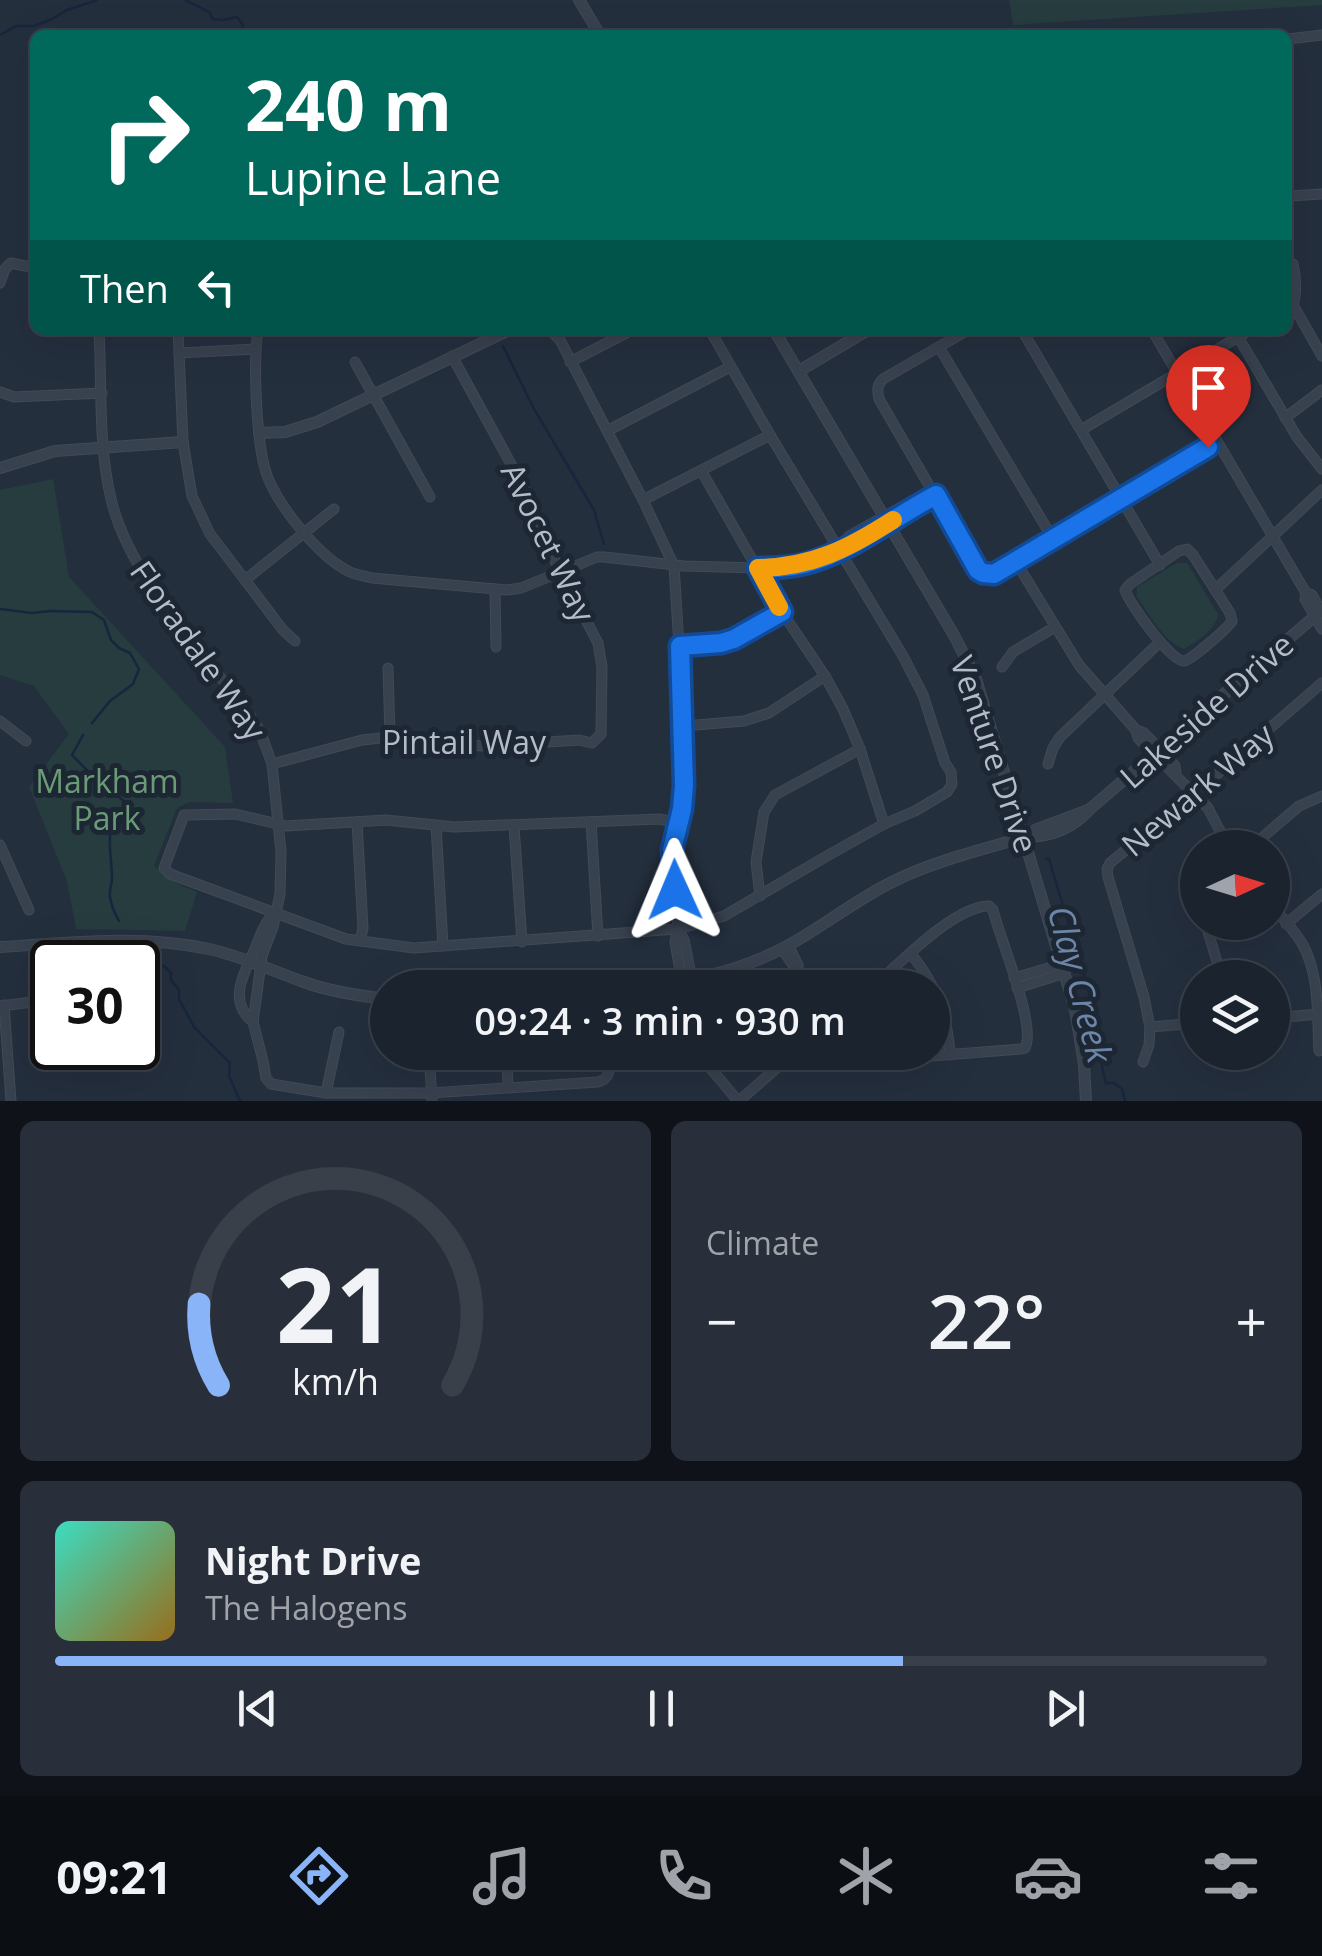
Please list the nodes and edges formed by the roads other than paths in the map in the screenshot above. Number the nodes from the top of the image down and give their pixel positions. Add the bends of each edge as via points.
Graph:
1 (579, 0) edge
2 (597, 30) edge
3 (1322, 35) edge
4 (1292, 39) edge
5 (1322, 194) edge
6 (1292, 196) edge
7 (1292, 263) edge
8 (30, 267) edge
9 (0, 283) edge
10 (1292, 299) edge
11 (1292, 308) edge
12 (99, 335) edge
13 (178, 335) edge
14 (257, 335) edge
15 (499, 335) edge
16 (560, 335) edge
17 (622, 335) edge
18 (713, 335) edge
19 (777, 335) edge
20 (859, 335) edge
21 (959, 335) edge
22 (1025, 335) edge
23 (1155, 335) edge
24 (1234, 335) edge
25 (1237, 335) edge
26 (938, 346) junction
27 (256, 349) junction
28 (179, 353) junction
29 (452, 356) junction
30 (1322, 356) edge
31 (355, 362) dead end
32 (570, 362) junction
33 (730, 368) junction
34 (798, 371) junction
35 (1177, 373) junction
36 (1322, 390) edge
37 (0, 392) edge
38 (102, 393) junction
39 (373, 394) junction
40 (1286, 418) junction
41 (1081, 430) junction
42 (259, 432) junction
43 (607, 432) junction
44 (770, 435) junction
45 (183, 442) junction
46 (1216, 442) junction
47 (104, 446) junction
48 (0, 468) edge
49 (1322, 469) edge
50 (702, 472) junction
51 (1322, 490) edge
52 (934, 492) junction
53 (430, 497) dead end
54 (1122, 499) junction
55 (643, 500) junction
56 (334, 509) dead end
57 (886, 520) junction
58 (305, 532) junction
59 (1273, 536) junction
60 (1053, 539) junction
61 (839, 549) junction
62 (1016, 562) junction
63 (1160, 565) junction
64 (674, 566) junction
65 (758, 568) junction
66 (560, 572) junction
67 (245, 580) junction
68 (495, 590) junction
69 (1215, 590) junction
70 (782, 612) junction
71 (1319, 613) edge
72 (1055, 627) junction
73 (1322, 628) edge
74 (295, 641) dead end
75 (1160, 642) junction
76 (496, 646) dead end
77 (680, 646) junction
78 (388, 668) dead end
79 (1002, 668) dead end
80 (826, 676) junction
81 (1322, 682) edge
82 (1104, 695) junction
83 (0, 722) edge
84 (684, 726) junction
85 (390, 738) junction
86 (598, 739) joint
87 (26, 740) dead end
88 (860, 749) junction
89 (1157, 752) junction
90 (272, 764) junction
91 (1048, 764) dead end
92 (1194, 794) junction
93 (1322, 796) edge
94 (357, 822) junction
95 (592, 822) junction
96 (679, 822) junction
97 (884, 824) junction
98 (278, 825) junction
99 (436, 825) junction
100 (514, 826) junction
101 (1222, 830) edge
102 (1271, 830) edge
103 (1025, 838) junction
104 (0, 845) edge
105 (1322, 894) edge
106 (760, 896) junction
107 (29, 910) dead end
108 (274, 913) junction
109 (1290, 921) edge
110 (1290, 929) edge
111 (678, 930) junction
112 (598, 936) junction
113 (360, 942) junction
114 (522, 942) junction
115 (442, 946) junction
116 (0, 947) edge
117 (785, 947) junction
118 (911, 954) junction
119 (249, 961) junction
120 (261, 966) junction
121 (1063, 969) junction
122 (686, 970) edge
123 (723, 970) edge
124 (798, 970) edge
125 (893, 970) edge
126 (924, 970) edge
127 (1015, 983) junction
128 (370, 997) edge
129 (30, 1002) edge
130 (2, 1006) edge
131 (1320, 1014) edge
132 (1290, 1016) edge
133 (253, 1022) junction
134 (1180, 1024) edge
135 (1150, 1027) junction
136 (338, 1032) dead end
137 (1319, 1051) dead end
138 (950, 1055) edge
139 (1143, 1062) dead end
140 (430, 1070) edge
141 (508, 1070) edge
142 (609, 1070) edge
143 (712, 1070) edge
144 (774, 1070) edge
145 (508, 1088) junction
146 (326, 1093) junction
147 (432, 1097) edge
148 (11, 1101) edge
149 (738, 1101) edge
150 (1086, 1101) edge

1 - 2 street
3 - 4 street
5 - 6 street
7 - 10 street
8 - 9 street via 11,263
11 - 30 street
12 - 38 street, Floradale Way
13 - 28 street
14 - 27 street
15 - 29 street
16 - 32 street
17 - 32 street
18 - 33 street
19 - 34 street, Venture Drive
20 - 34 street
21 - 26 street
22 - 41 street
23 - 35 street
24 - 35 street
25 - 40 street
26 - 52 street via 878,384 879,399
26 - 60 street
27 - 28 street
27 - 42 street
28 - 45 street
29 - 39 street
29 - 66 street, Avocet Way via 524,488
31 - 39 street
32 - 43 street
33 - 43 street
33 - 44 street
34 - 57 street, Venture Drive
35 - 41 street
35 - 46 street
36 - 40 street
37 - 38 street
38 - 47 street, Floradale Way
39 - 42 street via 300,429
39 - 53 street
40 - 49 street
41 - 54 street
42 - 58 street via 268,478
43 - 55 street
44 - 50 street
44 - 61 street
45 - 47 street
45 - 67 street via 196,510
46 - 54 street
46 - 59 street
47 - 48 street via 55,451
47 - 90 street, Floradale Way via 111,501 128,548 251,716
50 - 55 street
50 - 65 street
51 - 59 street
52 - 57 street
52 - 62 street via 978,570 994,574
54 - 60 street
54 - 63 street
55 - 64 street
56 - 58 street
57 - 61 street via 850,536
57 - 103 street, Venture Drive via 976,679
58 - 67 street
58 - 68 street via 352,573
59 - 69 street
59 - 71 street
60 - 62 street
61 - 65 street via 802,564
61 - 97 street via 923,695 951,772 947,792
62 - 72 street
63 - 69 street via 1187,549
63 - 75 street via 1125,590
64 - 65 street
64 - 66 street via 604,556
64 - 77 street
65 - 70 street
66 - 68 street
66 - 86 street, Avocet Way via 601,654
67 - 74 street
68 - 76 street
69 - 75 street via 1230,612 1228,628 1183,661
70 - 77 street via 734,639
70 - 80 street
71 - 73 street
71 - 89 street, Lakeside Drive
72 - 79 street via 1013,652
72 - 82 street
75 - 82 street
77 - 84 street
78 - 85 street
80 - 84 street via 768,713
80 - 88 street
81 - 92 street, Newark Way
82 - 89 street
82 - 91 street via 1060,737
83 - 87 street
84 - 96 street
85 - 86 street, Pintail Way via 482,746
85 - 90 street, Pintail Way
88 - 97 street
88 - 106 street via 775,795 764,812 756,862
89 - 92 street via 1176,766
89 - 103 street, Lakeside Drive via 1079,822
90 - 98 street, Floradale Way
92 - 101 street
92 - 135 street, Newark Way via 1107,869
93 - 102 street
94 - 98 street
94 - 99 street
94 - 113 street
95 - 96 street
95 - 100 street
95 - 112 street
96 - 111 street via 672,850
97 - 106 street
98 - 108 street, Floradale Way via 281,874
98 - 108 street via 235,814 184,814 164,868
99 - 100 street
99 - 115 street
100 - 114 street
103 - 117 street, Lakeside Drive via 898,878
103 - 121 street, Venture Drive
104 - 107 street
105 - 109 street
106 - 111 street
108 - 113 street
108 - 119 street, Floradale Way
108 - 120 street, Floradale Way
110 - 131 street via 1310,962
111 - 112 street
111 - 122 street
112 - 114 street
113 - 115 street
114 - 115 street
116 - 119 street via 153,941
117 - 123 street, Lakeside Drive
117 - 124 street
118 - 125 street
118 - 126 street
118 - 127 street via 949,921 989,906
119 - 120 street
119 - 133 street, Floradale Way via 238,992
120 - 128 street
120 - 133 street, Floradale Way
121 - 127 street
121 - 150 street, Venture Drive via 1081,1039
127 - 138 street via 1028,1033 1024,1048
129 - 130 street
130 - 148 street
131 - 132 street
131 - 137 street
133 - 146 street, Floradale Way via 272,1084
134 - 135 street
135 - 139 street
136 - 146 street
140 - 147 street
141 - 145 street
142 - 145 street via 603,1080
143 - 149 street
144 - 149 street
145 - 147 street
146 - 147 street

